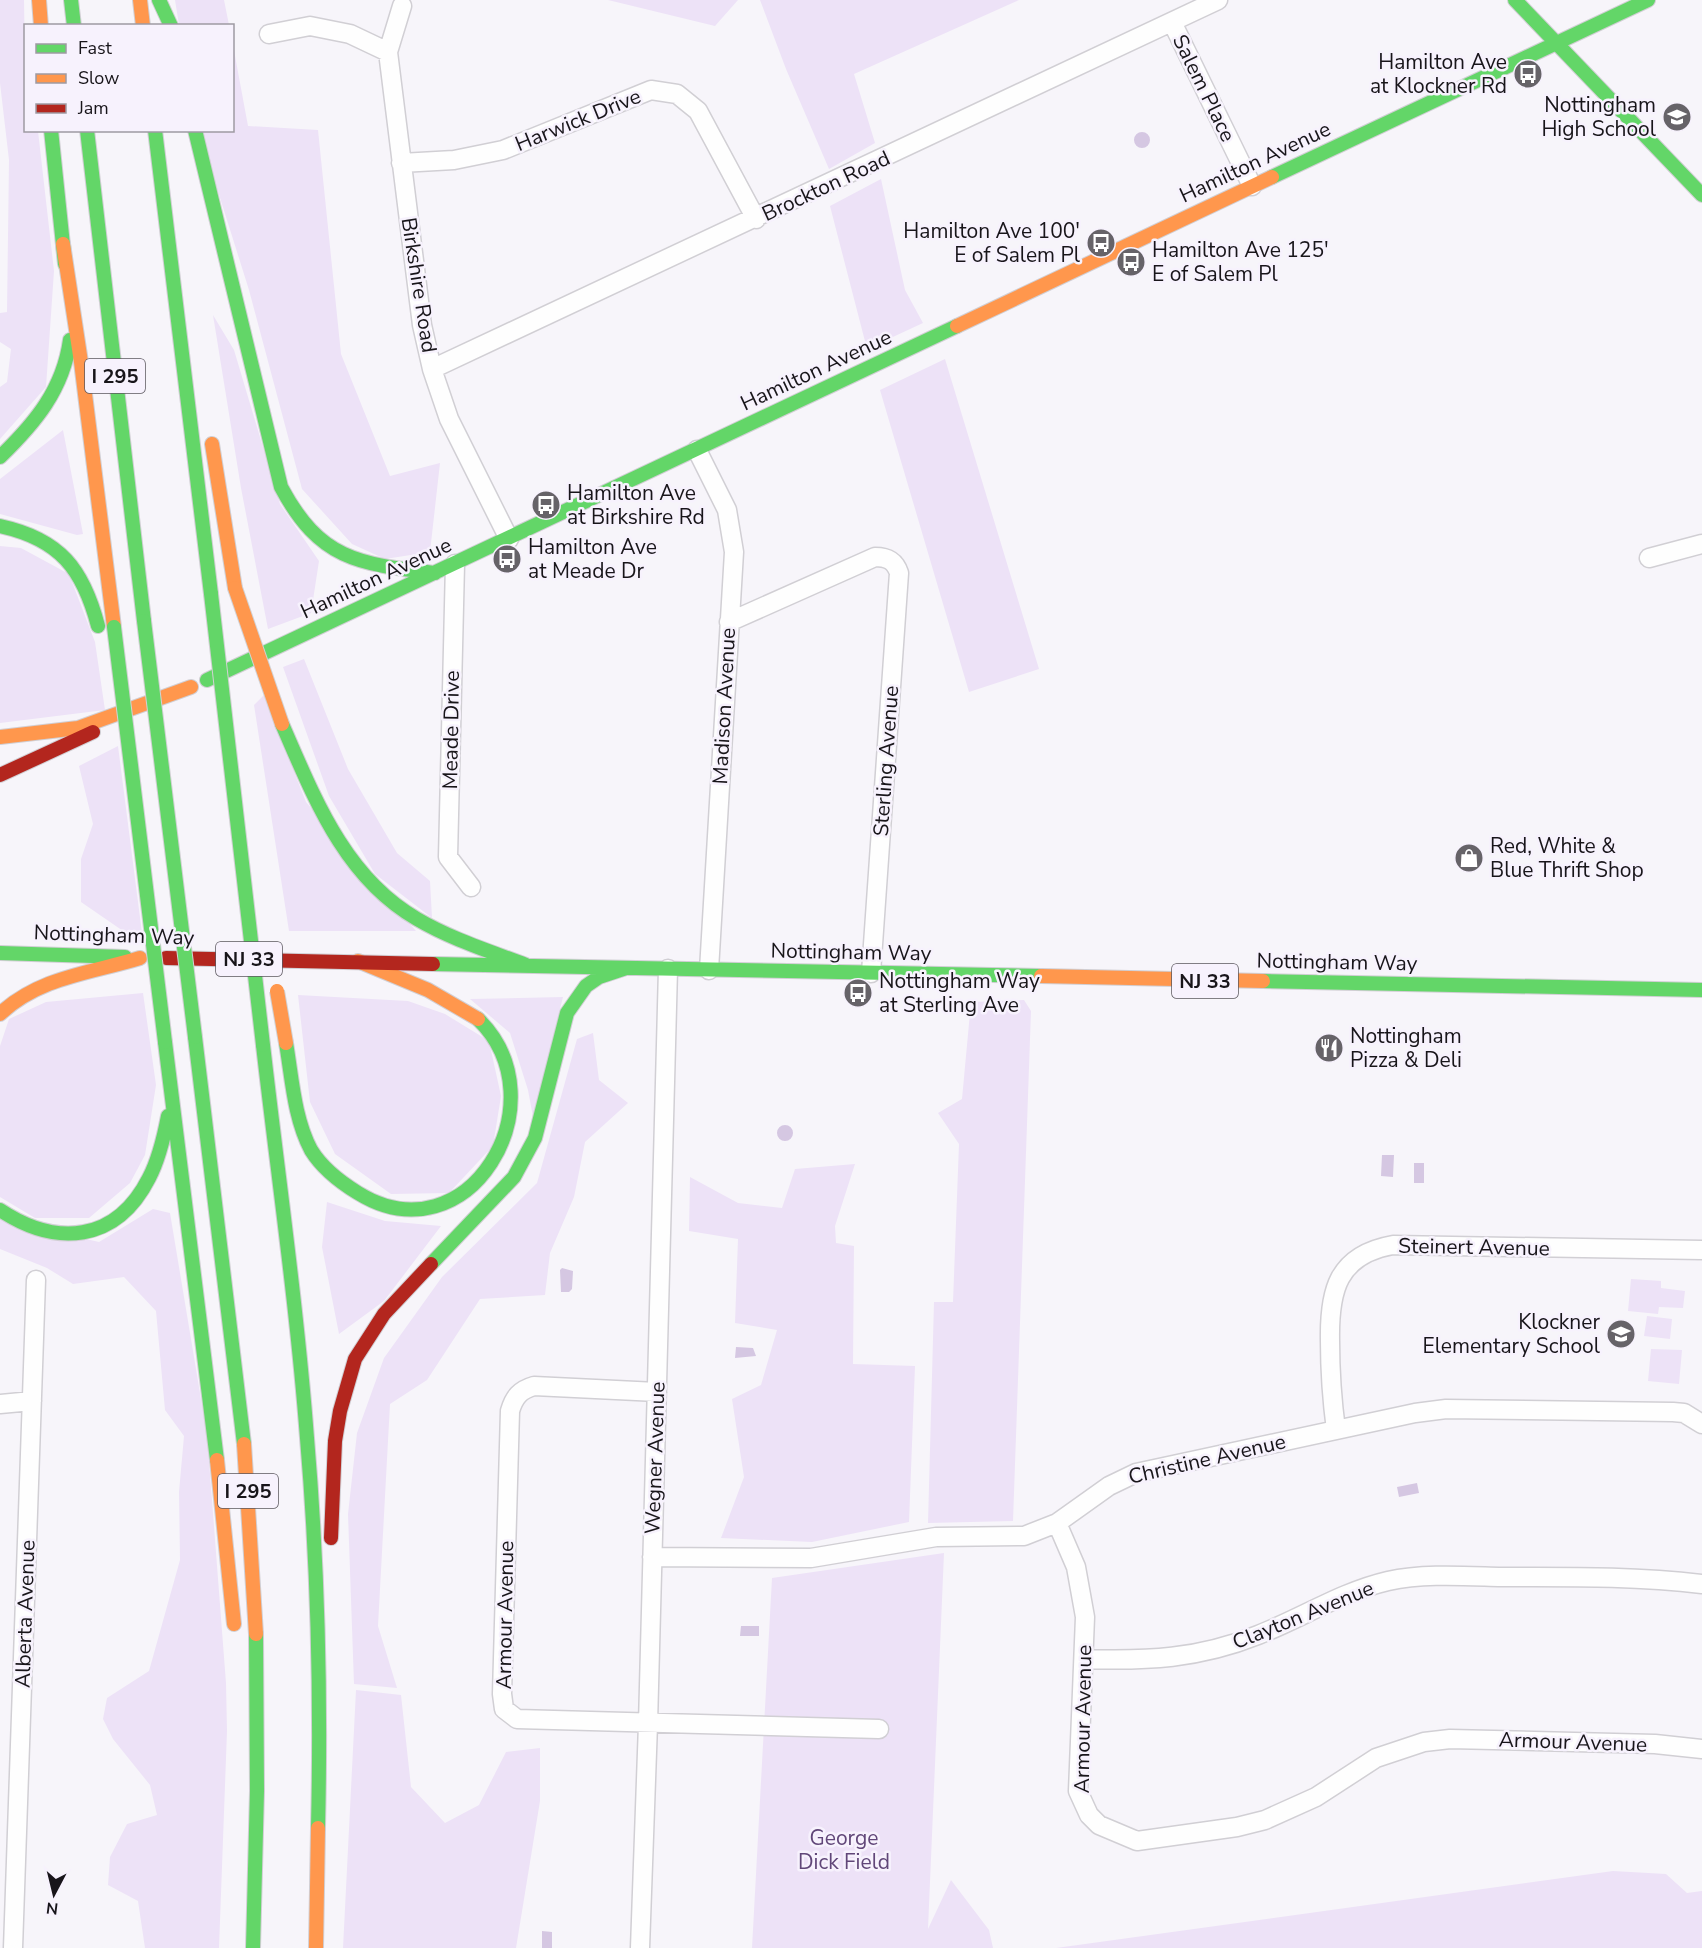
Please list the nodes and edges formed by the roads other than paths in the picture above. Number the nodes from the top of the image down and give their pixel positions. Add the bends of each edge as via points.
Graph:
1 (39, 0) edge
2 (71, 0) edge
3 (140, 0) edge
4 (159, 0) edge
5 (1218, 0) edge
6 (1515, 0) edge
7 (1648, 0) edge
8 (402, 6) dead end
9 (1172, 22) junction
10 (41, 24) edge
11 (74, 24) edge
12 (143, 24) edge
13 (170, 24) edge
14 (269, 34) dead end
15 (1556, 43) junction
16 (388, 52) junction
17 (51, 132) edge
18 (87, 132) edge
19 (155, 132) edge
20 (161, 132) edge
21 (195, 132) edge
22 (401, 162) junction
23 (1252, 186) junction
24 (1702, 195) edge
25 (756, 219) junction
26 (63, 244) junction
27 (195, 342) dead end
28 (432, 369) junction
29 (211, 435) dead end
30 (698, 450) junction
31 (0, 458) edge
32 (0, 526) edge
33 (509, 539) junction
34 (1702, 544) edge
35 (1649, 558) dead end
36 (455, 564) junction
37 (435, 573) junction
38 (729, 622) junction
39 (191, 687) junction
40 (0, 737) edge
41 (0, 775) edge
42 (133, 785) junction
43 (234, 790) junction
44 (250, 822) dead end
45 (471, 887) dead end
46 (270, 944) dead end
47 (0, 953) edge
48 (140, 958) junction
49 (358, 961) junction
50 (526, 965) junction
51 (626, 968) junction
52 (668, 969) junction
53 (709, 970) junction
54 (871, 973) junction
55 (1702, 990) edge
56 (0, 1014) edge
57 (173, 1098) junction
58 (0, 1210) edge
59 (1702, 1250) edge
60 (36, 1280) dead end
61 (657, 1392) junction
62 (32, 1401) junction
63 (0, 1404) edge
64 (1702, 1424) edge
65 (1336, 1430) junction
66 (1057, 1523) junction
67 (652, 1557) junction
68 (1702, 1584) edge
69 (317, 1603) junction
70 (235, 1639) dead end
71 (1084, 1659) junction
72 (648, 1724) junction
73 (879, 1729) dead end
74 (1702, 1749) edge
75 (243, 1782) dead end
76 (13, 1948) edge
77 (253, 1948) edge
78 (316, 1948) edge
79 (640, 1948) edge

1 - 10 main road
2 - 11 main road
3 - 12 main road
4 - 13 main road
5 - 9 street, Brockton Road
6 - 15 main road
7 - 15 main road, Hamilton Avenue
8 - 16 street, Birkshire Road
9 - 23 street, Salem Place
9 - 25 street, Brockton Road
14 - 16 street via 310,27 350,34
15 - 23 main road, Hamilton Avenue
15 - 24 main road
16 - 22 street, Birkshire Road
17 - 26 main road
18 - 77 main road, I 295, bridge via 243,1436 251,1533 258,1731
19 - 43 main road, I 295, bridge
20 - 27 main road
21 - 37 main road via 288,503 316,538 351,560
22 - 25 street, Harwick Drive via 454,160 503,150 640,92 665,90 688,100 698,111
22 - 28 street, Birkshire Road via 422,325
23 - 30 main road, Hamilton Avenue
25 - 28 street, Brockton Road
26 - 31 main road via 70,328 62,380 40,417
26 - 42 main road, bridge
28 - 33 street, Birkshire Road via 449,419
29 - 50 main road, bridge via 235,588 282,724 338,843 374,888 415,918
30 - 33 main road, Hamilton Avenue
30 - 38 street, Madison Avenue via 719,491 732,531
32 - 42 main road, bridge via 41,538 59,551 75,567 92,599
33 - 36 main road, Hamilton Avenue
34 - 35 street
36 - 37 main road, Hamilton Avenue
36 - 45 street, Meade Drive via 448,857
37 - 39 main road, Hamilton Avenue
38 - 53 street, Madison Avenue
38 - 54 street, Sterling Avenue via 875,557 891,560 899,573
39 - 40 main road via 78,728
39 - 41 main road, Hamilton Avenue
42 - 57 main road, bridge
43 - 44 main road
43 - 69 main road, I 295, bridge via 307,1435
46 - 49 main road, bridge via 295,1096 310,1148 360,1198 382,1207 440,1206 470,1191 499,1156 508,1130 511,1080 502,1049 489,1029 447,1000
47 - 48 main road, Nottingham Way / NJ 33
48 - 49 main road, Nottingham Way / NJ 33
48 - 56 main road via 39,986 22,994
49 - 50 main road, Nottingham Way / NJ 33
50 - 51 main road, Nottingham Way / NJ 33
51 - 52 main road, Nottingham Way / NJ 33
51 - 69 main road via 586,986 567,1013 535,1138 514,1177 384,1314 355,1359 336,1431 332,1532
52 - 53 main road, Nottingham Way / NJ 33
52 - 61 street, Wegner Avenue
53 - 54 main road, Nottingham Way / NJ 33
54 - 55 main road, Nottingham Way / NJ 33
57 - 58 main road via 146,1184 115,1220 96,1230 62,1236 29,1228
57 - 70 main road
59 - 65 street, Steinert Avenue via 1393,1245 1367,1252 1343,1273 1330,1304 1330,1381
60 - 62 street, Alberta Avenue
61 - 67 street, Wegner Avenue
61 - 72 street, Armour Avenue via 534,1386 519,1393 513,1401 502,1694 504,1709 517,1719
62 - 63 street
62 - 76 street, Alberta Avenue
64 - 65 street, Christine Avenue via 1684,1413 1673,1412 1446,1409
65 - 66 street, Christine Avenue via 1136,1473 1108,1486
66 - 67 street, Christine Avenue via 1024,1536 936,1538 811,1558
66 - 71 street, Armour Avenue via 1082,1590
67 - 72 street, Wegner Avenue
68 - 71 street, Clayton Avenue via 1607,1577 1421,1576 1365,1587 1261,1634 1196,1655
69 - 78 main road, I 295 via 320,1755
71 - 74 street, Armour Avenue via 1078,1786 1082,1803 1099,1825 1137,1841 1265,1820 1316,1797 1376,1758 1424,1742 1450,1738
72 - 73 street, Armour Avenue
72 - 79 street, Wegner Avenue
75 - 77 main road

